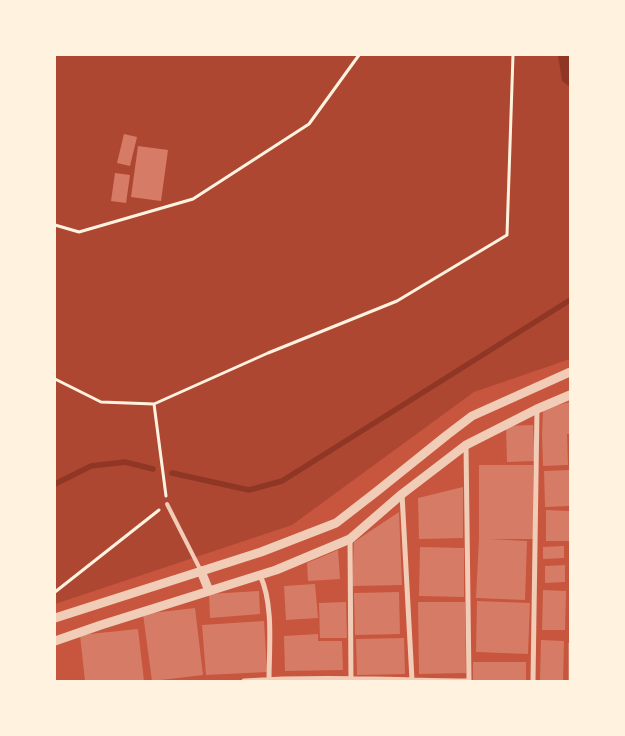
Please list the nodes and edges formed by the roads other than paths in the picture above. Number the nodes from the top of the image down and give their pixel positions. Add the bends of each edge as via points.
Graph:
1 (570, 372) edge
2 (570, 395) edge
3 (537, 409) junction
4 (466, 445) junction
5 (402, 494) junction
6 (167, 504) road end
7 (350, 539) junction
8 (201, 571) junction
9 (260, 575) junction
10 (209, 591) junction
11 (55, 618) edge
12 (55, 641) edge
13 (269, 680) edge
14 (351, 680) edge
15 (412, 680) edge
16 (244, 681) edge
17 (533, 681) edge

1 - 8 street via 472,416 336,523
2 - 3 street
3 - 4 street
3 - 17 street
4 - 5 street
4 - 15 street via 469,681
5 - 7 street
5 - 15 street
6 - 8 lane
7 - 9 street
7 - 14 street
8 - 10 street
8 - 11 street
9 - 10 street
9 - 13 street via 269,612
10 - 12 street
13 - 14 street
13 - 16 street
14 - 15 street

